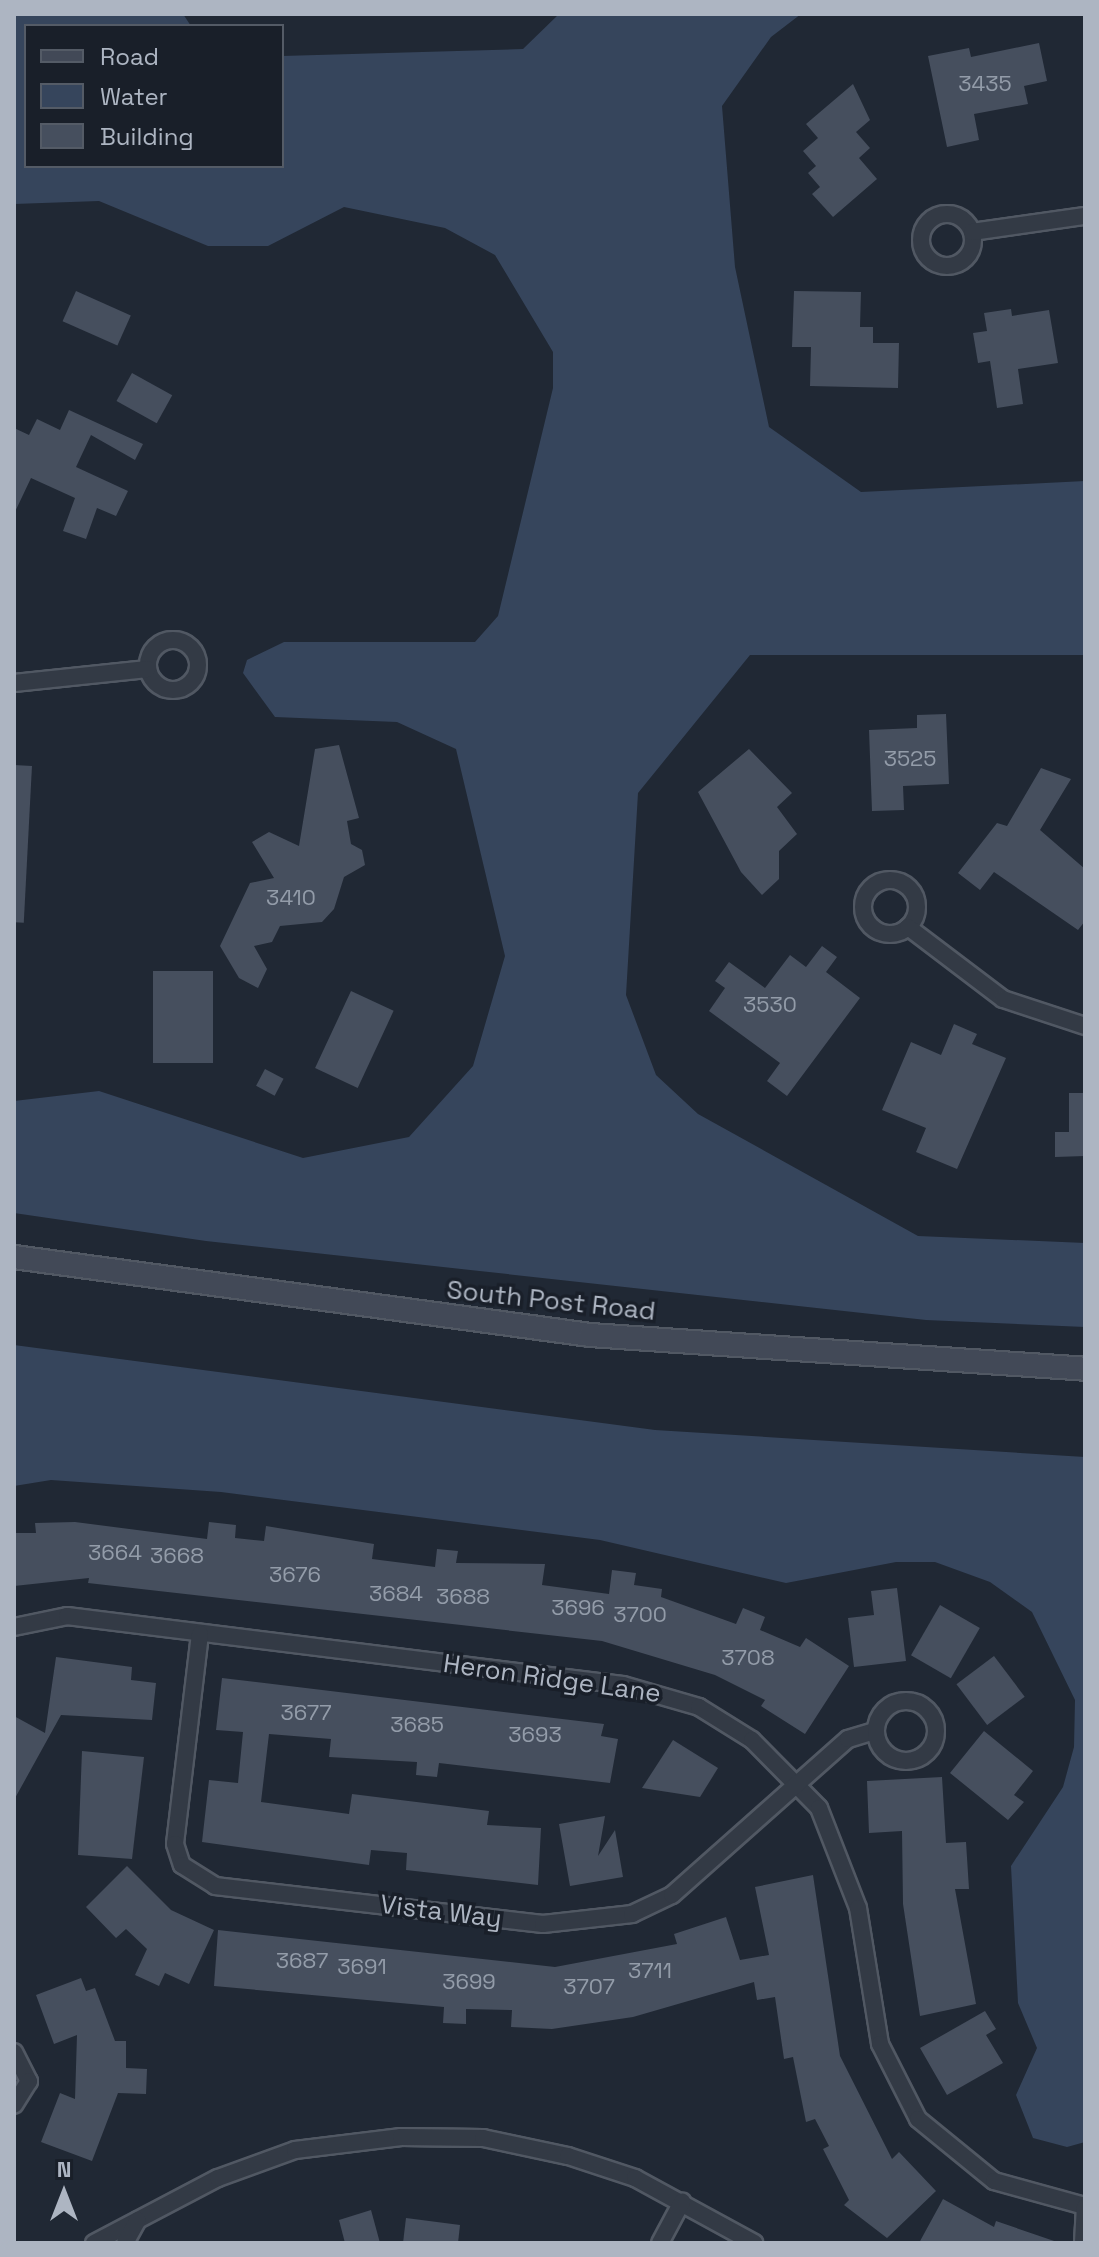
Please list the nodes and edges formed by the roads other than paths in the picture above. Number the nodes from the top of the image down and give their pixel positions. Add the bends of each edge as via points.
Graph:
1 (1085, 216) edge
2 (972, 232) dead end
3 (147, 669) dead end
4 (14, 683) edge
5 (908, 927) dead end
6 (1085, 1026) edge
7 (14, 1257) edge
8 (1085, 1369) edge
9 (14, 1627) edge
10 (200, 1634) junction
11 (875, 1731) dead end
12 (794, 1780) junction
13 (14, 2052) edge
14 (14, 2105) edge
15 (682, 2202) junction
16 (1085, 2206) edge
17 (138, 2220) junction
18 (94, 2243) edge
19 (125, 2243) edge
20 (660, 2243) edge
21 (754, 2243) edge
22 (1083, 2243) edge

1 - 2 street
3 - 4 street
5 - 6 street via 1003,999
7 - 8 street, South Post Road via 590,1335
9 - 10 street, Heron Ridge Lane via 67,1616
10 - 12 street, Heron Ridge Lane via 660,1693 752,1740
10 - 12 street, Vista Way via 175,1844 182,1865 215,1886 543,1924 589,1923 672,1895
11 - 12 street, Vista Way via 848,1739
12 - 16 street, Heron Ridge Lane via 835,1844 858,1908 880,2044 918,2119 994,2181
13 - 14 street via 29,2081
15 - 17 street via 568,2156 483,2138 401,2137 295,2150 218,2178
15 - 20 street
15 - 21 street
16 - 22 street
17 - 18 street
17 - 19 street

